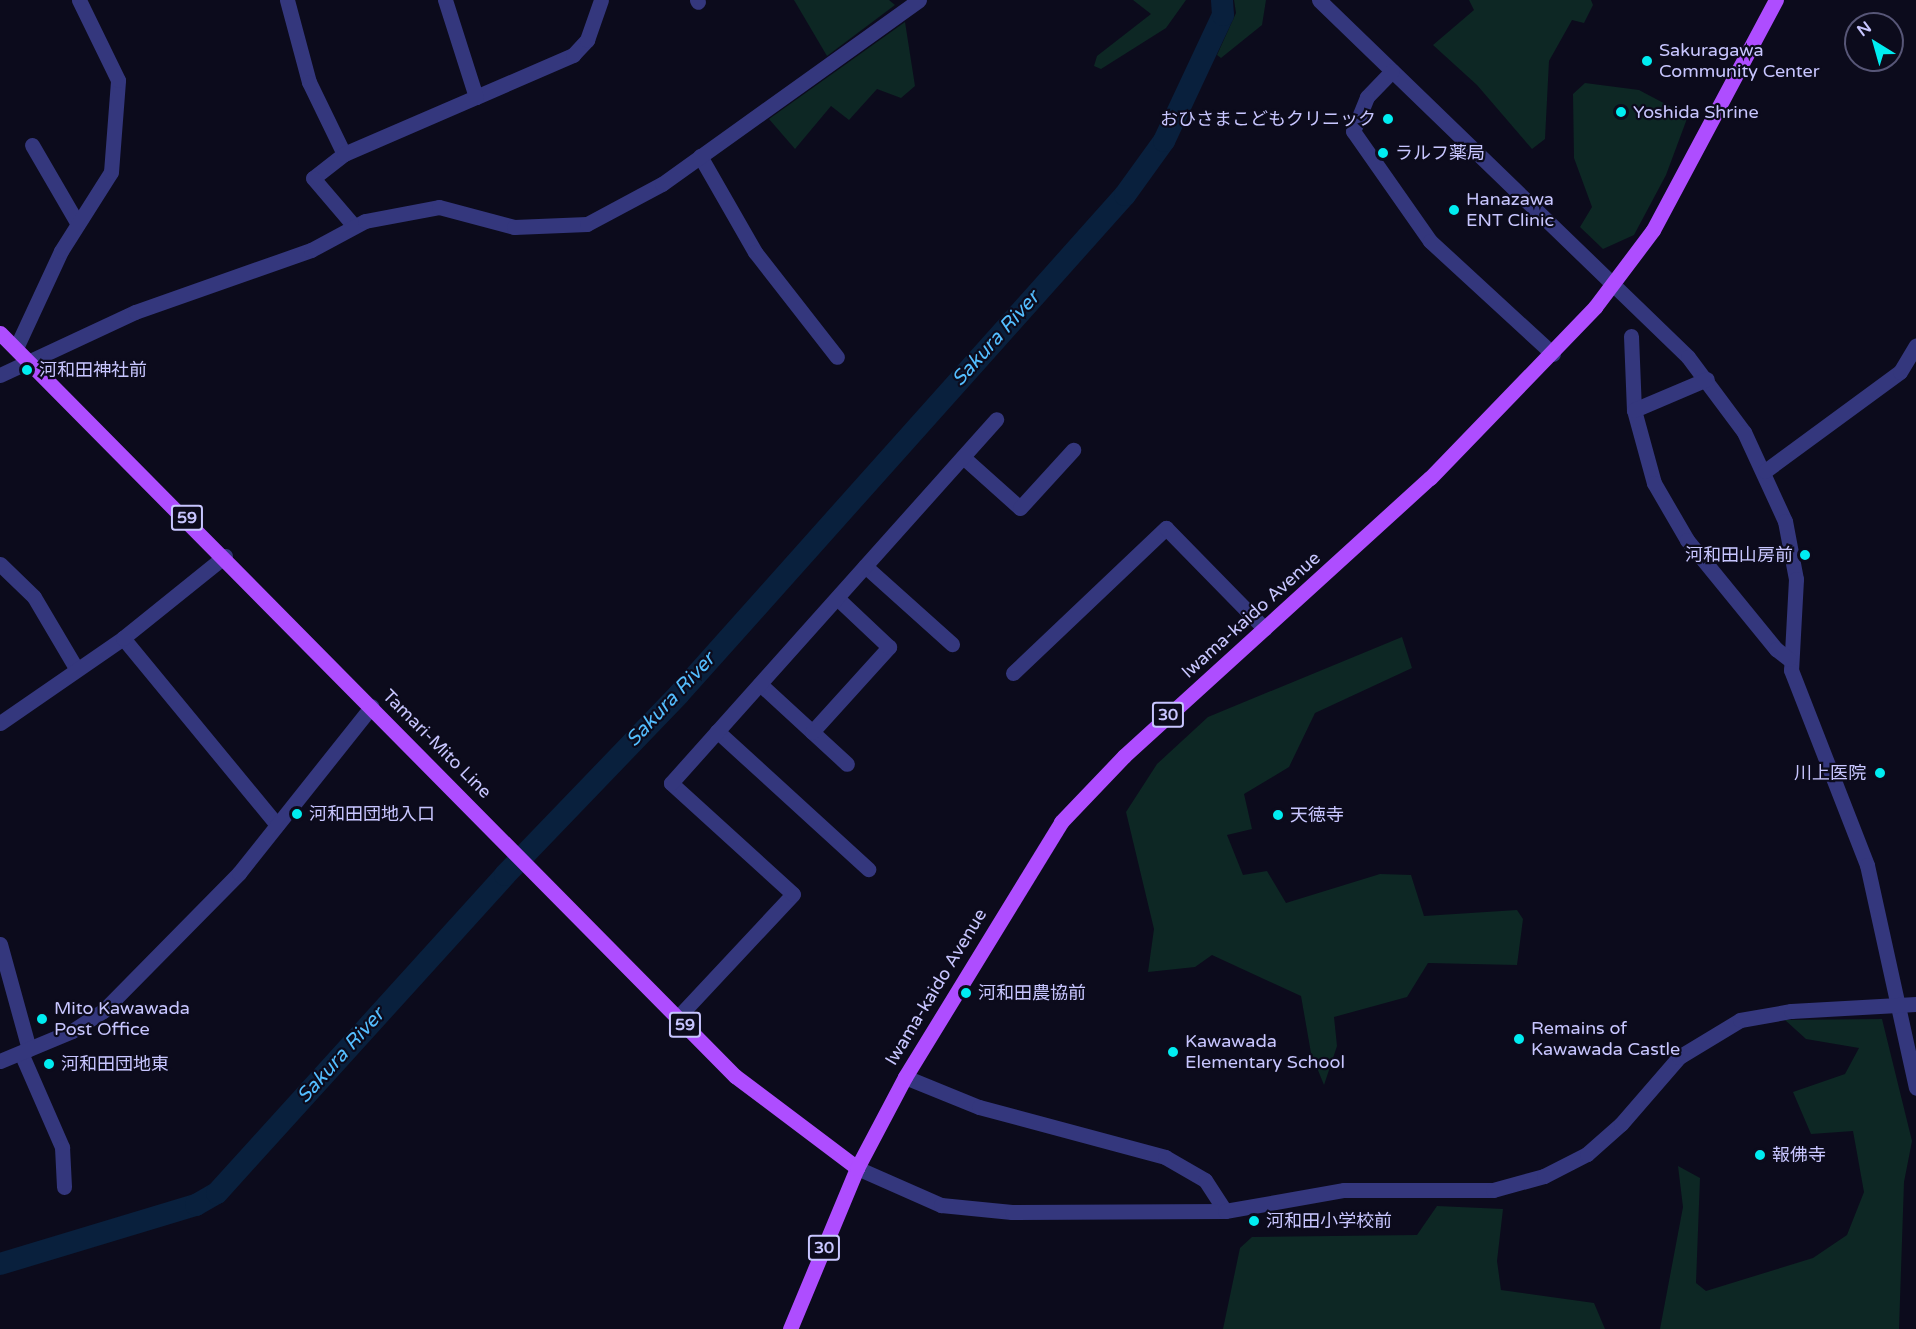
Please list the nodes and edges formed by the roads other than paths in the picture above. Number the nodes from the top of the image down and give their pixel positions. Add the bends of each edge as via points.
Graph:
1 (79, 0) edge
2 (287, 0) edge
3 (445, 0) edge
4 (919, 0) edge
5 (1319, 0) edge
6 (1776, 0) edge
7 (595, 4) edge
8 (1392, 70) junction
9 (476, 97) junction
10 (32, 145) dead end
11 (344, 154) junction
12 (700, 156) junction
13 (78, 224) junction
14 (354, 226) junction
15 (1614, 286) junction
16 (0, 333) edge
17 (1631, 336) dead end
18 (1916, 345) edge
19 (16, 348) junction
20 (1553, 354) junction
21 (837, 357) dead end
22 (28, 359) junction
23 (0, 375) edge
24 (1707, 379) junction
25 (1634, 410) junction
26 (996, 419) dead end
27 (1072, 450) dead end
28 (963, 457) junction
29 (1765, 471) junction
30 (225, 556) junction
31 (0, 564) edge
32 (865, 566) junction
33 (837, 598) junction
34 (1265, 629) junction
35 (123, 638) junction
36 (952, 644) dead end
37 (1789, 659) junction
38 (76, 668) junction
39 (1013, 673) dead end
40 (760, 684) junction
41 (372, 706) junction
42 (0, 723) edge
43 (717, 731) junction
44 (812, 732) junction
45 (847, 764) dead end
46 (277, 825) junction
47 (868, 869) dead end
48 (0, 944) edge
49 (1916, 1004) edge
50 (1899, 1005) junction
51 (678, 1017) junction
52 (25, 1051) junction
53 (0, 1061) edge
54 (905, 1077) junction
55 (1916, 1088) edge
56 (857, 1168) junction
57 (64, 1187) dead end
58 (1224, 1211) junction
59 (790, 1329) edge

1 - 13 street via 118,80 119,99 113,112 111,172
2 - 11 street via 309,82
3 - 9 street
4 - 12 street
5 - 8 street
6 - 15 main road, Iwama-kaido Avenue / 30 via 1653,230
7 - 9 street via 587,40 573,55
8 - 15 street
8 - 20 street via 1366,97 1353,131 1430,241
9 - 11 street
10 - 13 street
11 - 14 street via 313,178
12 - 14 street via 634,200 587,224 514,227 439,207
12 - 21 street via 755,252
13 - 19 street
14 - 22 street via 311,250 135,312
15 - 20 main road, Iwama-kaido Avenue / 30
15 - 24 street
16 - 19 main road, Tamari-Mito Line / 59
17 - 25 street
18 - 29 street via 1900,372
19 - 22 main road, Tamari-Mito Line / 59
20 - 34 main road, Iwama-kaido Avenue / 30 via 1396,511
22 - 23 street
22 - 30 main road, Tamari-Mito Line / 59
24 - 25 street
24 - 29 street
25 - 37 street via 1645,460 1669,511 1776,650
26 - 28 street
27 - 28 street via 1020,508
28 - 32 street
29 - 37 street via 1793,556 1796,607
30 - 35 street
30 - 41 main road, Tamari-Mito Line / 59
31 - 38 street via 34,597
32 - 33 street
32 - 36 street
33 - 40 street
33 - 44 street via 889,647
34 - 39 street via 1166,528
34 - 54 main road, Iwama-kaido Avenue / 30 via 1073,806
35 - 38 street
35 - 46 street
37 - 50 street via 1867,865
38 - 42 street
40 - 43 street
40 - 44 street
41 - 46 street
41 - 51 main road, Tamari-Mito Line / 59
43 - 47 street
43 - 51 street via 671,783 793,894
44 - 45 street
46 - 52 street via 233,879 103,1011 78,1029
48 - 52 street
49 - 50 street
50 - 55 street
50 - 58 street via 1791,1011 1729,1025 1679,1056 1621,1124 1587,1154 1519,1185 1477,1191 1344,1190
51 - 56 main road, Tamari-Mito Line / 59 via 760,1098
52 - 53 street
52 - 57 street via 62,1147
54 - 56 main road, Iwama-kaido Avenue / 30
54 - 58 street via 979,1107 1165,1157 1205,1180
56 - 58 street via 928,1201 976,1210
56 - 59 main road, Iwama-kaido Avenue / 30

